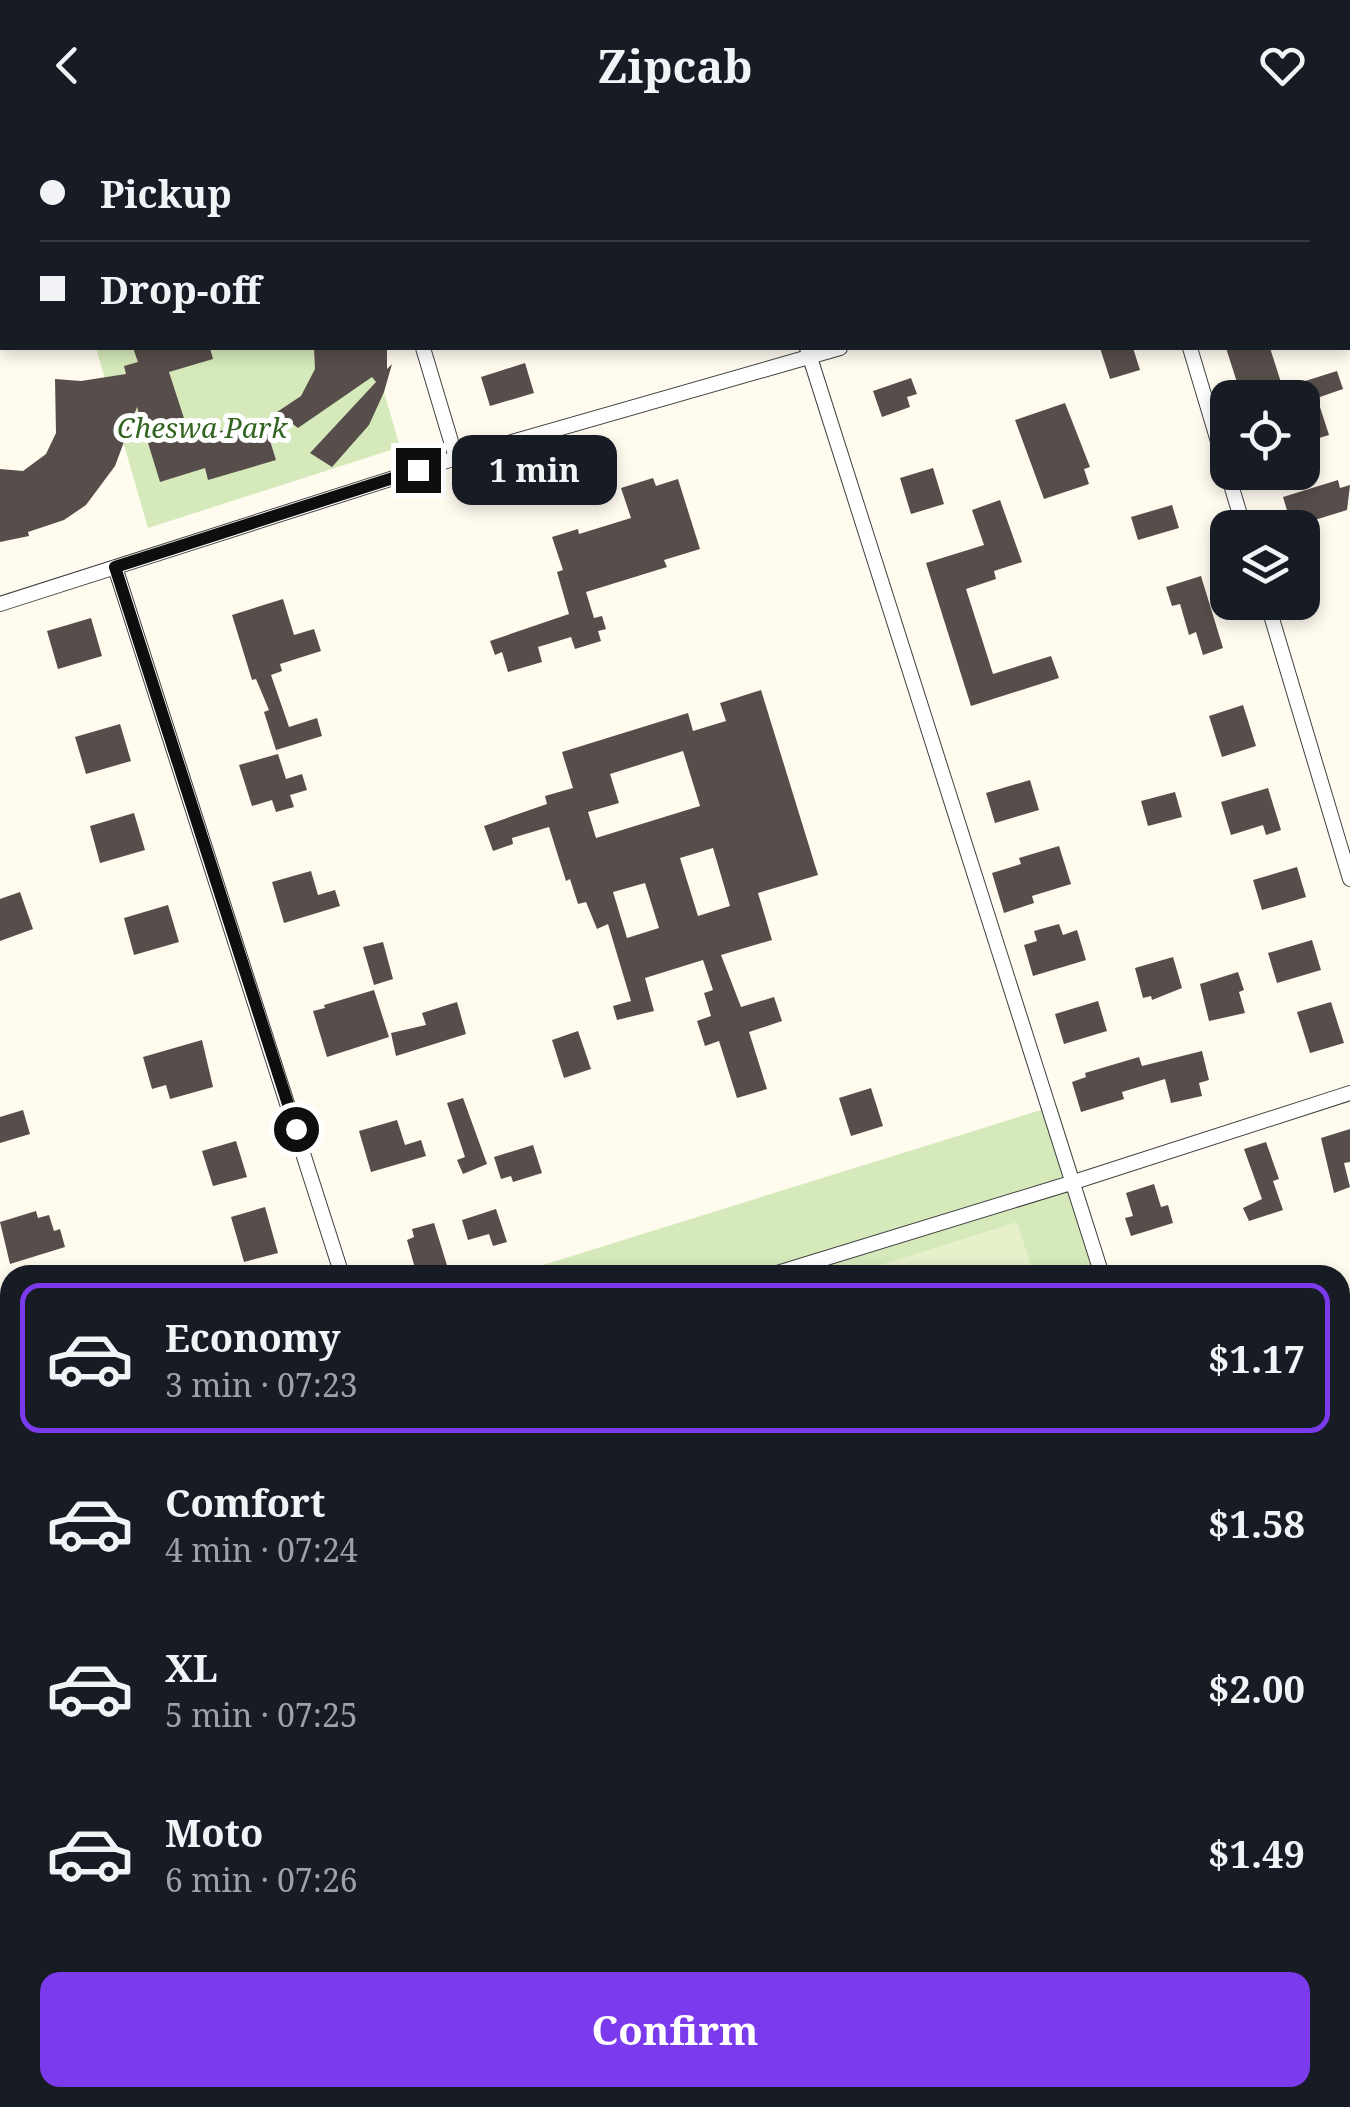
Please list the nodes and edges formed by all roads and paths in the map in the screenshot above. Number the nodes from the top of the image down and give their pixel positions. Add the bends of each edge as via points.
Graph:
1 (423, 350) edge
2 (1191, 350) edge
3 (808, 352) edge
4 (456, 458) junction
5 (1239, 510) edge
6 (115, 567) junction
7 (0, 604) edge
8 (1272, 620) edge
9 (1350, 879) edge
10 (1350, 1093) edge
11 (1074, 1182) junction
12 (339, 1265) edge
13 (804, 1265) edge
14 (1099, 1265) edge

1 - 4 street
2 - 5 street
3 - 4 street
3 - 11 street
4 - 6 street
6 - 7 street
6 - 12 street
8 - 9 street
10 - 11 street
11 - 13 street
11 - 14 street

